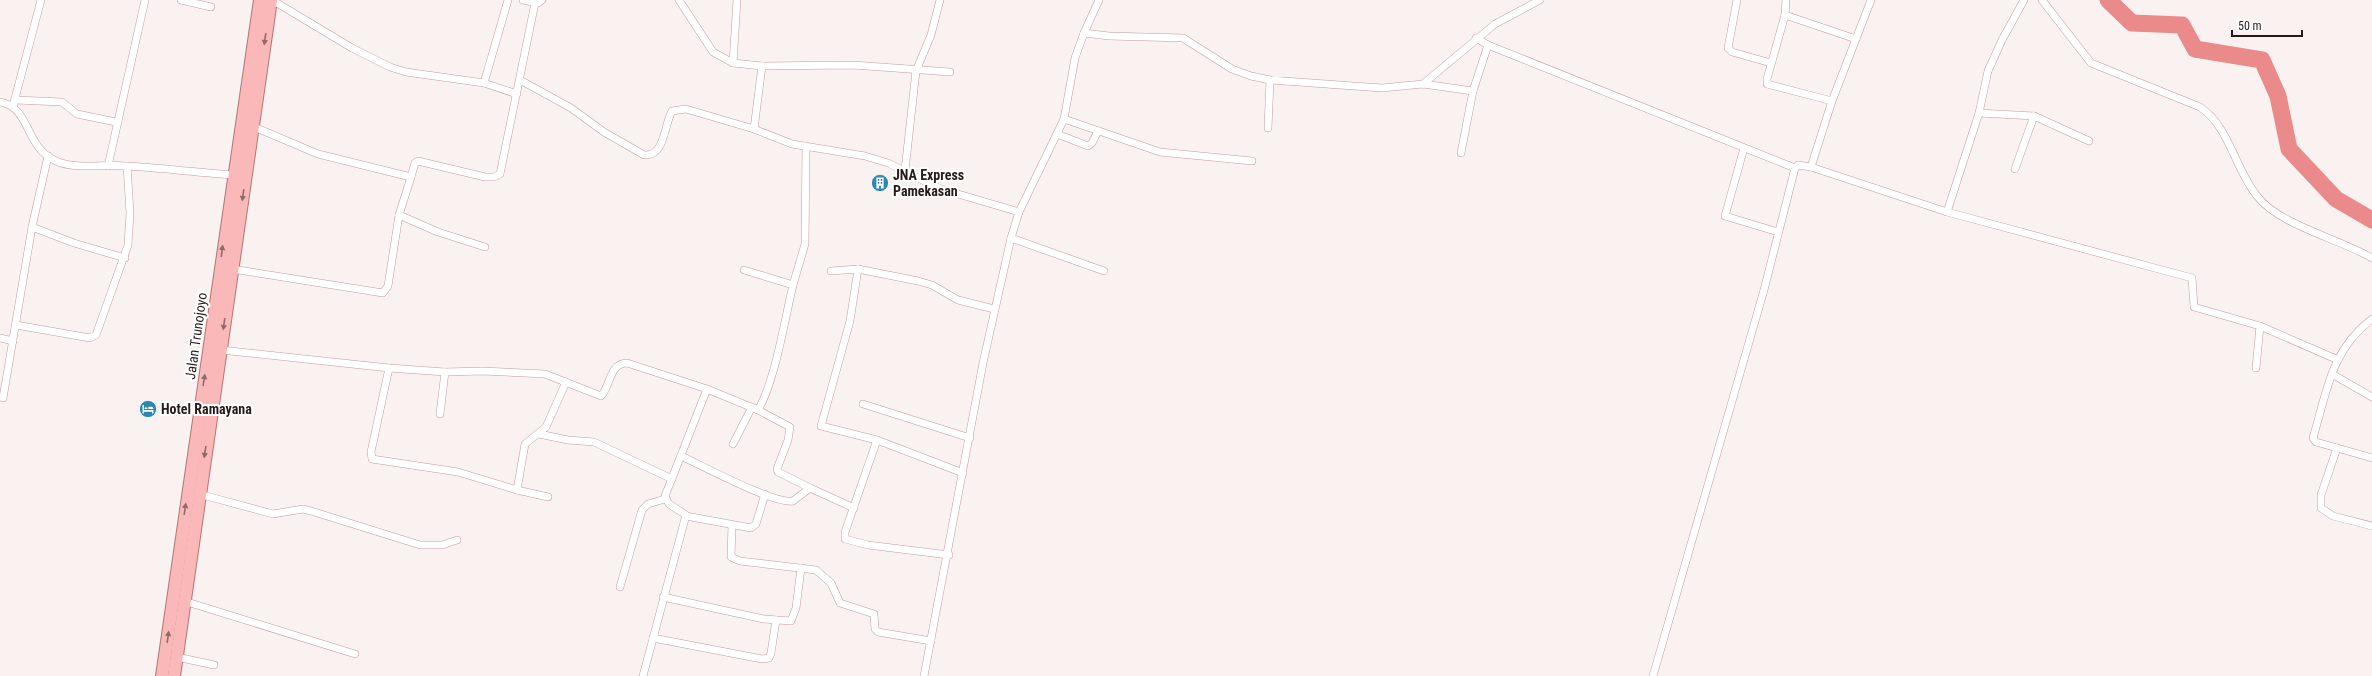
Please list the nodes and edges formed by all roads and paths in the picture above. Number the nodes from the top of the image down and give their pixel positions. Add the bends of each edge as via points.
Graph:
1 (41, 0) edge
2 (145, 0) edge
3 (181, 0) edge
4 (260, 0) edge
5 (271, 0) edge
6 (508, 0) edge
7 (523, 0) edge
8 (679, 0) edge
9 (736, 0) edge
10 (940, 0) edge
11 (1098, 0) edge
12 (1540, 0) edge
13 (1737, 0) edge
14 (1786, 0) edge
15 (1871, 0) edge
16 (2024, 0) edge
17 (2042, 0) edge
18 (539, 2) edge
19 (211, 7) dead end
20 (1785, 15) junction
21 (1084, 33) junction
22 (1476, 38) junction
23 (1856, 39) junction
24 (1488, 45) junction
25 (733, 63) junction
26 (1772, 63) junction
27 (762, 66) junction
28 (916, 71) junction
29 (950, 72) dead end
30 (520, 80) junction
31 (1270, 80) junction
32 (484, 83) junction
33 (1423, 84) junction
34 (1473, 91) junction
35 (517, 94) junction
36 (1832, 101) junction
37 (0, 102) edge
38 (14, 103) junction
39 (1979, 113) junction
40 (2034, 116) junction
41 (1064, 119) junction
42 (116, 122) junction
43 (252, 126) junction
44 (1268, 128) dead end
45 (754, 129) junction
46 (1098, 131) junction
47 (1057, 134) junction
48 (2089, 141) dead end
49 (806, 146) junction
50 (1744, 148) junction
51 (1461, 153) dead end
52 (48, 156) junction
53 (1252, 162) dead end
54 (108, 166) junction
55 (127, 166) junction
56 (1811, 167) junction
57 (1795, 168) junction
58 (2015, 169) dead end
59 (904, 170) junction
60 (233, 174) junction
61 (246, 175) junction
62 (411, 177) junction
63 (1019, 212) junction
64 (1947, 212) junction
65 (399, 215) junction
66 (32, 227) junction
67 (1778, 232) junction
68 (1011, 238) junction
69 (484, 247) dead end
70 (125, 258) junction
71 (2372, 258) edge
72 (232, 268) junction
73 (858, 269) junction
74 (744, 270) dead end
75 (832, 271) dead end
76 (1104, 271) dead end
77 (793, 285) junction
78 (994, 309) junction
79 (2372, 319) edge
80 (16, 325) junction
81 (2260, 326) junction
82 (0, 338) edge
83 (13, 341) junction
84 (221, 350) junction
85 (2336, 359) junction
86 (389, 368) junction
87 (2256, 368) dead end
88 (445, 372) junction
89 (2332, 374) junction
90 (566, 382) junction
91 (707, 389) junction
92 (2372, 397) edge
93 (3, 398) dead end
94 (863, 404) dead end
95 (755, 408) junction
96 (440, 414) dead end
97 (539, 434) junction
98 (970, 438) junction
99 (877, 440) junction
100 (733, 444) dead end
101 (2337, 448) junction
102 (681, 456) junction
103 (2372, 458) edge
104 (963, 473) junction
105 (672, 479) junction
106 (810, 488) junction
107 (516, 490) junction
108 (199, 494) junction
109 (765, 494) junction
110 (548, 497) dead end
111 (665, 499) junction
112 (854, 508) junction
113 (686, 516) junction
114 (732, 525) junction
115 (2372, 526) edge
116 (457, 540) dead end
117 (949, 555) junction
118 (801, 568) junction
119 (620, 587) dead end
120 (663, 598) junction
121 (184, 601) junction
122 (776, 620) junction
123 (653, 638) junction
124 (931, 641) junction
125 (355, 654) dead end
126 (177, 657) junction
127 (214, 665) dead end
128 (162, 676) edge
129 (174, 676) edge
130 (643, 676) edge
131 (924, 676) edge
132 (1653, 676) edge

1 - 38 street
2 - 42 street
3 - 19 street
4 - 60 highway, Jalan Trunojoyo
5 - 32 street via 352,48 390,67 413,73
5 -> 43 highway, Jalan Trunojoyo
6 - 32 street
7 - 18 street
8 - 25 street via 713,52
9 - 25 street
10 - 28 street via 931,35
11 - 21 street
12 - 22 street via 1514,12
13 - 26 street via 1728,48 1732,52
14 - 20 street
15 - 23 street
16 - 39 street via 1988,71
17 - 71 street via 2091,63 2200,107 2212,116 2252,189 2270,209
18 - 30 street
20 - 23 street
20 - 26 street
21 - 31 street via 1183,38 1232,69
21 - 41 street via 1075,58
22 - 24 street
22 - 33 street
23 - 36 street
24 - 34 street
24 - 50 street
25 - 27 street
26 - 36 street via 1766,81 1768,86
27 - 28 street via 853,65
27 - 45 street
28 - 29 street
28 - 59 street
30 - 35 street
30 - 45 street via 571,108 604,132 644,154 649,155 658,150 669,116 678,109 686,109
31 - 33 street via 1382,88
31 - 44 street
32 - 35 street
33 - 34 street
34 - 51 street
35 - 62 street via 499,176 479,176 418,160
36 - 56 street
37 - 38 street
38 - 42 street via 62,102 77,114
38 - 52 street via 35,144
39 - 40 street
39 - 64 street
40 - 48 street
40 - 58 street
41 - 46 street
41 - 47 street
42 - 54 street
43 - 61 highway, Jalan Trunojoyo
43 - 62 street via 318,154
45 - 49 street via 776,139
46 - 47 street via 1088,146
46 - 53 street via 1160,152
47 - 63 street
49 - 59 street via 866,156
49 - 77 street via 805,244
50 - 57 street
50 - 67 street via 1725,216
52 - 54 street via 64,163
52 - 66 street
54 - 55 street
55 - 60 street
55 - 70 street via 130,232
56 - 57 street via 1802,164
56 - 64 street
57 - 67 street
59 - 63 street via 941,189
60 - 61 street
128 -> 60 highway, Jalan Trunojoyo
61 -> 72 highway, Jalan Trunojoyo
62 - 65 street
63 - 68 street
64 - 81 street via 2192,278 2194,307
65 - 69 street via 438,232
65 - 72 street via 388,286 384,293
66 - 70 street
66 - 80 street
67 - 132 street
68 - 76 street
68 - 78 street
70 - 80 street via 98,332 93,338
72 -> 84 highway, Jalan Trunojoyo
73 - 75 street
73 - 78 street via 927,283 958,300
73 - 99 street via 850,321 820,425
74 - 77 street
77 - 95 street via 770,380
78 - 98 street
79 - 85 street via 2360,328
80 - 83 street
81 - 85 street
81 - 87 street
82 - 83 street
83 - 93 street
84 - 86 street
84 -> 108 highway, Jalan Trunojoyo
85 - 89 street
86 - 88 street
86 - 107 street via 371,452 372,459 458,472
88 - 90 street via 533,372
88 - 96 street
89 - 92 street
89 - 101 street via 2313,438 2316,442
90 - 91 street via 602,396 614,371 624,363
90 - 97 street via 546,426
91 - 95 street
91 - 102 street
94 - 98 street
95 - 100 street
95 - 106 street via 790,426 788,440 777,469
97 - 105 street via 594,442
97 - 107 street via 524,444
98 - 104 street
99 - 104 street
99 - 112 street
101 - 103 street
101 - 115 street via 2321,495 2321,508 2333,516
102 - 105 street
102 - 109 street
104 - 117 street
105 - 111 street
106 - 109 street via 790,502
106 - 112 street
107 - 110 street
108 - 116 street via 273,514 311,510 420,545 442,545
108 - 121 highway, Jalan Trunojoyo
109 - 114 street via 754,527
111 - 113 street
111 - 119 street via 648,504 642,510
112 - 117 street via 844,536 847,540
113 - 114 street
113 - 120 street
114 - 118 street via 730,557 740,561
117 - 124 street
118 - 122 street via 793,619
118 - 124 street via 816,570 823,574 831,583 841,604 874,614 875,629 878,632
120 - 122 street
120 - 123 street
121 - 125 street
121 - 126 highway, Jalan Trunojoyo
122 - 123 street via 769,658 762,659
123 - 130 street
124 - 131 street
126 - 127 street
126 - 129 highway, Jalan Trunojoyo

